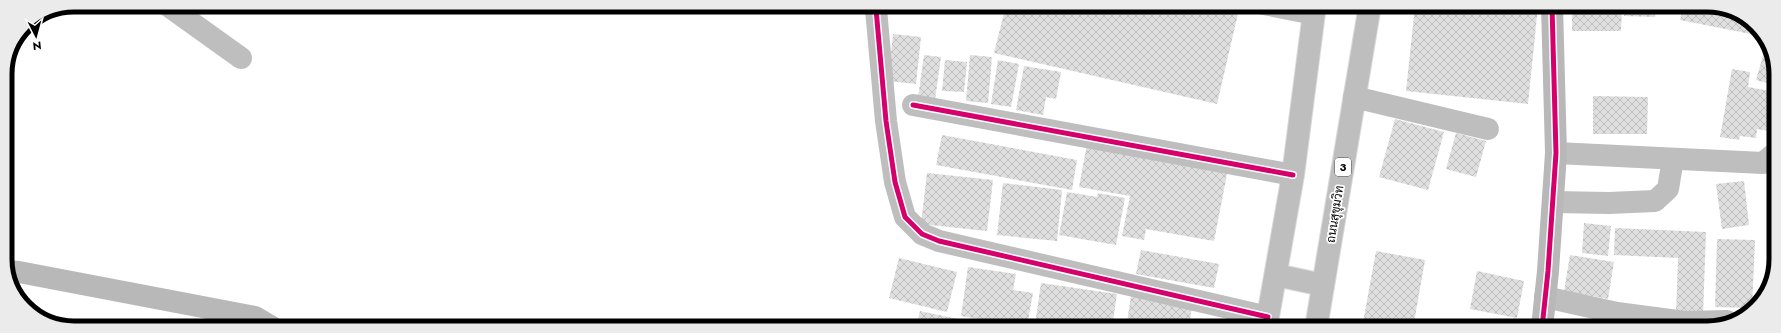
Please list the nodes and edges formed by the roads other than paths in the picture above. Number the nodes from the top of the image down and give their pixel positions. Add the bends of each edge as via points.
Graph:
1 (178, 12) edge
2 (876, 12) edge
3 (1314, 12) edge
4 (1369, 12) edge
5 (1552, 12) edge
6 (241, 58) dead end
7 (1354, 97) junction
8 (913, 105) dead end
9 (1488, 129) dead end
10 (1556, 153) junction
11 (1673, 159) junction
12 (1769, 161) edge
13 (1293, 175) junction
14 (1553, 202) junction
15 (13, 272) edge
16 (1276, 275) junction
17 (1323, 285) junction
18 (1545, 297) junction
19 (261, 321) edge
20 (1263, 321) edge
21 (1267, 321) edge
22 (1317, 321) edge
23 (1543, 321) edge
24 (1677, 321) edge

1 - 6 street
2 - 20 street via 886,121 895,182 905,217 922,234 939,242
3 - 13 street
4 - 7 street, ถนนสุขุมวิท / 3
5 - 10 street
7 - 9 street
7 - 17 street, ถนนสุขุมวิท / 3
8 - 13 street
10 - 11 street
10 - 14 street
11 - 12 street
11 - 14 street via 1668,190 1655,201
13 - 16 street
14 - 18 street
15 - 19 street
16 - 17 street
16 - 21 street
17 - 22 street, ถนนสุขุมวิท / 3
18 - 23 street
18 - 24 street via 1617,313

